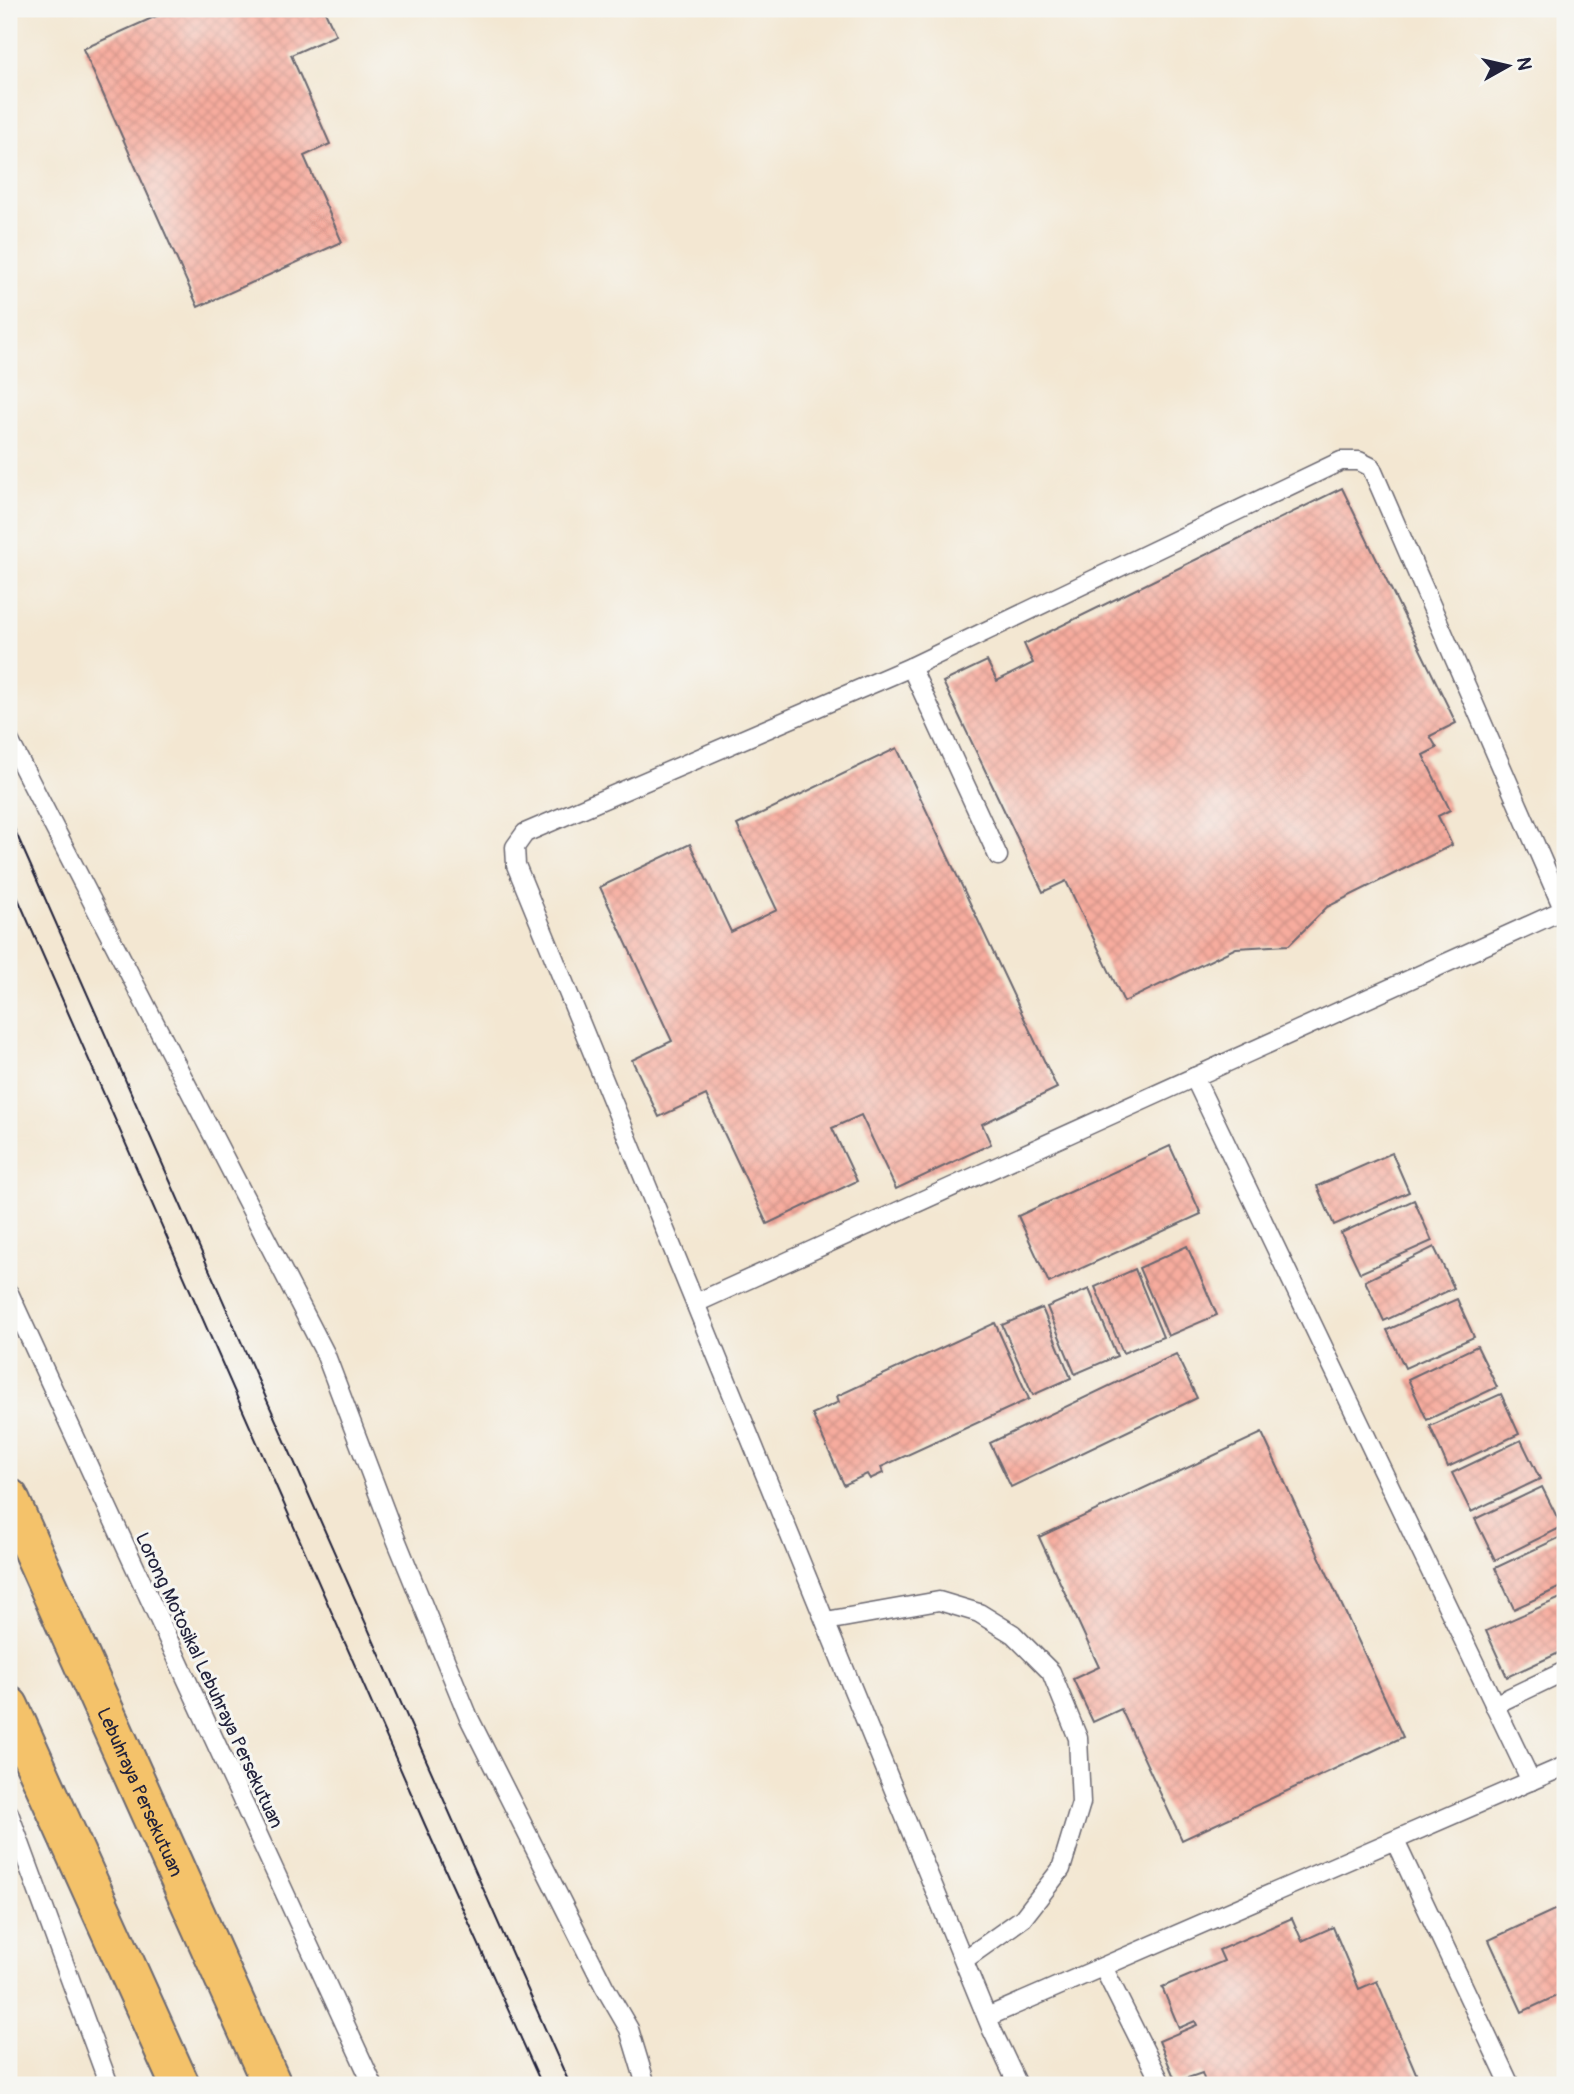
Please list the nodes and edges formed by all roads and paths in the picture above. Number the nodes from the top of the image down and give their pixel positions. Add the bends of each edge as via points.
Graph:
1 (911, 667) junction
2 (9, 740) edge
3 (998, 856) dead end
4 (1564, 911) edge
5 (1194, 1077) junction
6 (9, 1293) edge
7 (696, 1303) junction
8 (9, 1498) edge
9 (826, 1621) junction
10 (1565, 1671) edge
11 (1494, 1705) junction
12 (9, 1706) edge
13 (1565, 1766) edge
14 (1531, 1781) junction
15 (9, 1813) edge
16 (1395, 1841) junction
17 (964, 1960) junction
18 (1102, 1967) junction
19 (987, 2017) junction
20 (109, 2085) edge
21 (180, 2085) edge
22 (272, 2085) edge
23 (373, 2085) edge
24 (646, 2085) edge
25 (1018, 2085) edge
26 (1161, 2085) edge
27 (1510, 2085) edge

1 - 3 lane
1 - 4 lane via 1341,461 1359,461 1371,467
1 - 7 lane via 525,833 515,847 516,865
2 - 24 lane via 325,1353 469,1718 629,2029
4 - 5 lane
5 - 7 lane
5 - 11 lane
6 - 23 lane, Lorong Motosikal Lebuhraya Persekutuan
7 - 9 lane
8 - 22 highway, Lebuhraya Persekutuan
9 - 17 lane
9 - 17 lane via 939,1601 979,1613 1013,1634 1051,1672 1069,1716 1077,1738 1082,1803 1061,1869 1023,1918
10 - 11 lane
11 - 14 lane
12 - 21 highway
13 - 14 lane
14 - 16 lane
15 - 20 lane
16 - 18 lane
16 - 27 lane
17 - 19 lane
18 - 19 lane
18 - 26 lane
19 - 25 lane

